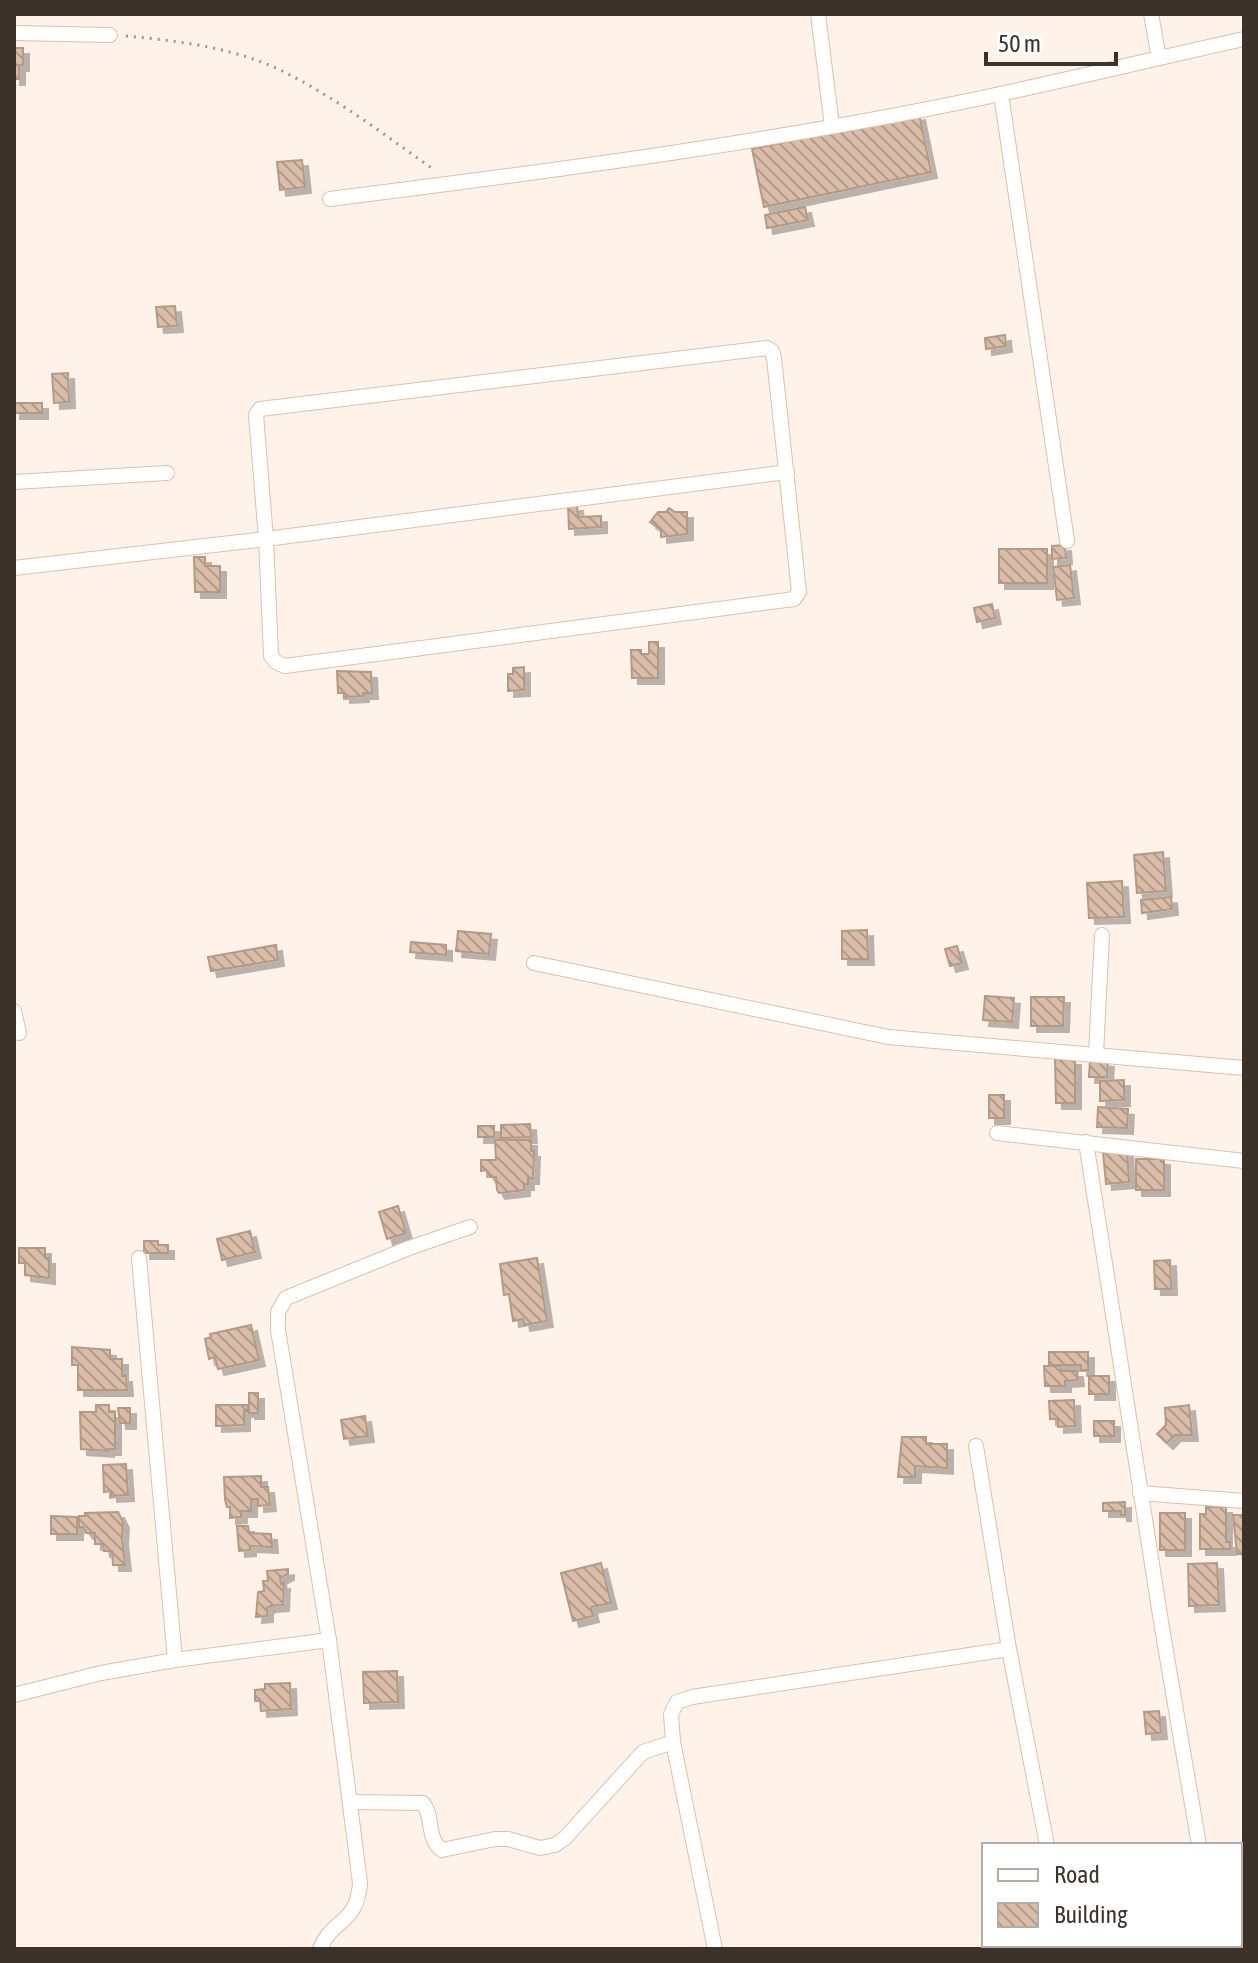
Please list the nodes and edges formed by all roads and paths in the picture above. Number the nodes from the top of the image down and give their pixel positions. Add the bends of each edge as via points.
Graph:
1 (818, 14) edge
2 (1151, 14) edge
3 (14, 33) edge
4 (110, 35) joint
5 (1244, 39) edge
6 (1159, 58) junction
7 (1001, 94) junction
8 (832, 126) junction
9 (455, 184) junction
10 (330, 199) dead end
11 (787, 472) junction
12 (167, 473) dead end
13 (14, 482) edge
14 (266, 539) junction
15 (1067, 541) dead end
16 (14, 568) edge
17 (1102, 935) dead end
18 (534, 963) dead end
19 (14, 1011) edge
20 (19, 1033) dead end
21 (1096, 1054) junction
22 (1244, 1068) edge
23 (997, 1133) dead end
24 (1086, 1142) junction
25 (1244, 1161) edge
26 (470, 1227) dead end
27 (139, 1258) dead end
28 (976, 1446) dead end
29 (1140, 1493) junction
30 (1244, 1501) edge
31 (329, 1640) junction
32 (1009, 1649) junction
33 (175, 1660) junction
34 (14, 1695) edge
35 (673, 1742) junction
36 (351, 1802) junction
37 (1047, 1843) edge
38 (1199, 1843) edge
39 (320, 1949) edge
40 (715, 1949) edge

1 - 8 street
2 - 6 street
3 - 4 street
4 - 9 path via 221,50 286,73
5 - 6 street
6 - 7 street
7 - 8 street
7 - 15 street
8 - 9 street
9 - 10 street
11 - 14 street
11 - 14 street via 774,358 767,348 260,409 256,415
11 - 14 street via 799,592 794,599 364,656 285,666 276,662 271,656
12 - 13 street
14 - 16 street
17 - 21 street
18 - 21 street via 888,1037
19 - 20 street
21 - 22 street
23 - 24 street
24 - 25 street
24 - 29 street
26 - 31 street via 286,1298 278,1312
27 - 33 street
28 - 32 street
29 - 30 street
29 - 38 street
31 - 33 street
31 - 36 street
32 - 35 street via 682,1700 671,1714
32 - 37 street
33 - 34 street
35 - 36 street via 643,1752 565,1838 546,1847 495,1839 442,1850 433,1841 423,1803
35 - 40 street
36 - 39 street via 359,1900

